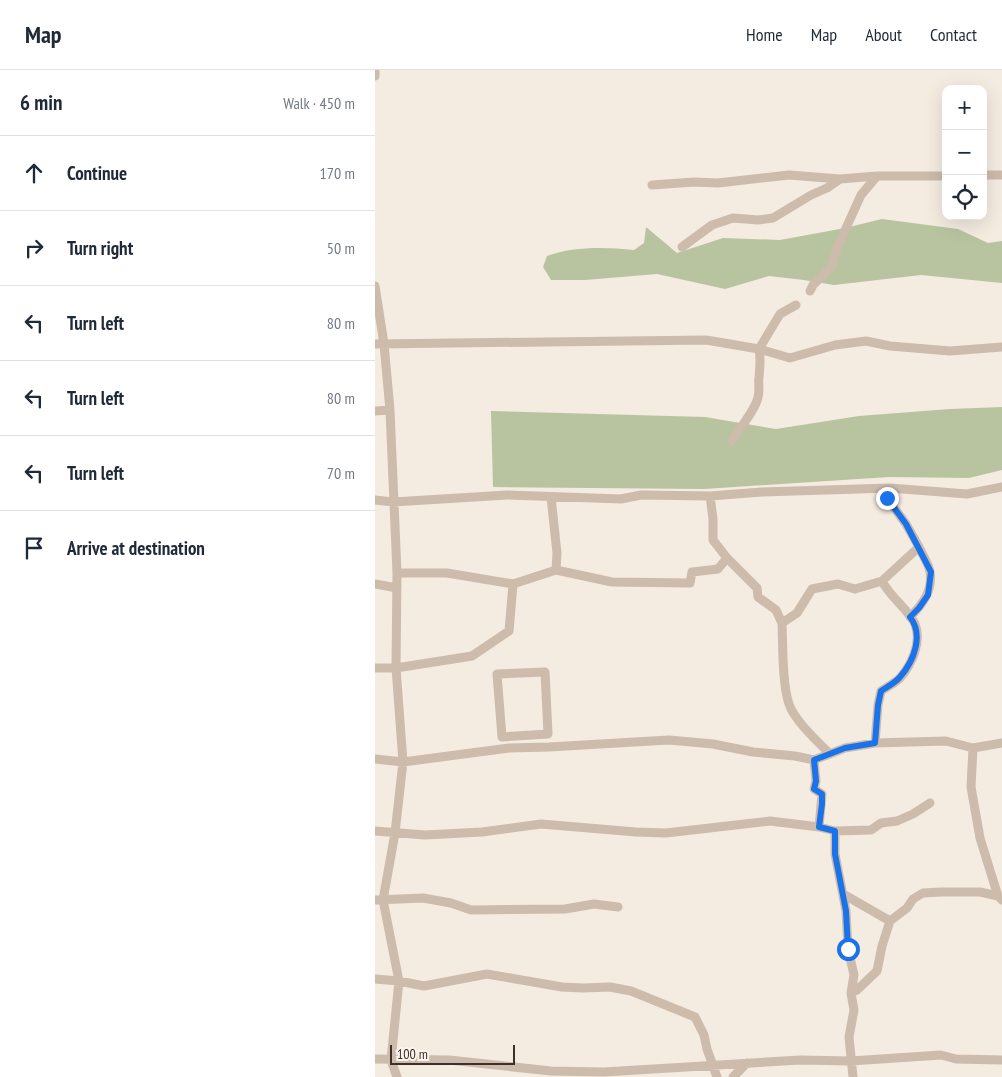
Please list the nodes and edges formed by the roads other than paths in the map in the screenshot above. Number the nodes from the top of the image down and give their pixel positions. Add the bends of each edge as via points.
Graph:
1 (375, 70) edge
2 (375, 76) edge
3 (1002, 174) edge
4 (987, 175) edge
5 (877, 176) junction
6 (942, 176) edge
7 (840, 179) junction
8 (652, 185) dead end
9 (682, 247) dead end
10 (375, 286) edge
11 (810, 291) dead end
12 (796, 305) dead end
13 (380, 344) edge
14 (1002, 347) edge
15 (759, 349) junction
16 (390, 410) junction
17 (375, 411) edge
18 (732, 441) dead end
19 (1002, 487) edge
20 (890, 488) junction
21 (710, 496) junction
22 (551, 497) junction
23 (375, 500) edge
24 (393, 502) junction
25 (919, 547) junction
26 (727, 558) junction
27 (556, 570) junction
28 (397, 573) junction
29 (882, 581) junction
30 (375, 584) edge
31 (513, 584) junction
32 (397, 588) junction
33 (910, 617) junction
34 (782, 623) junction
35 (375, 668) edge
36 (396, 668) junction
37 (548, 734) joint
38 (875, 743) junction
39 (1002, 743) edge
40 (973, 748) junction
41 (830, 754) junction
42 (375, 759) edge
43 (814, 760) junction
44 (403, 762) junction
45 (930, 803) dead end
46 (819, 827) junction
47 (375, 831) edge
48 (835, 831) junction
49 (395, 832) junction
50 (843, 894) junction
51 (1000, 898) edge
52 (379, 900) edge
53 (618, 907) dead end
54 (889, 921) junction
55 (375, 979) edge
56 (399, 981) junction
57 (851, 993) junction
58 (375, 1059) edge
59 (391, 1060) junction
60 (851, 1060) junction
61 (1002, 1060) edge
62 (747, 1063) junction
63 (713, 1065) junction
64 (397, 1077) edge
65 (717, 1077) edge
66 (733, 1077) edge
67 (853, 1077) edge

1 - 2 street
3 - 4 street
5 - 6 street
5 - 7 street
5 - 11 street via 861,195 832,266
7 - 8 street via 789,175 718,183
7 - 9 street via 773,218 733,218 712,225
10 - 13 street
12 - 15 street via 780,314
13 - 15 street via 706,340
13 - 16 street
14 - 15 street via 950,351 865,341 835,345 790,358
15 - 18 street via 762,363 759,397
16 - 17 street
16 - 24 street
19 - 20 street via 967,494
20 - 21 street
20 - 25 street via 887,498
21 - 22 street
21 - 26 street via 713,540
22 - 24 street via 507,494
22 - 27 street
23 - 24 street
24 - 28 street
25 - 29 street
25 - 33 street via 931,572 928,595
26 - 27 street via 719,570 692,572 690,583 612,582
26 - 34 street via 757,588 759,598 776,610
27 - 31 street
28 - 31 street via 447,573
28 - 32 street
29 - 33 street
29 - 34 street via 855,588 837,584 812,589 797,613
30 - 32 street
31 - 36 street via 509,631 471,656
32 - 36 street
33 - 38 street via 915,623 917,640 913,658 899,678 881,691
34 - 41 street via 789,705 810,735
35 - 36 street
36 - 44 street
37 - 37 street via 502,737 497,674 545,672
38 - 40 street via 946,741
38 - 41 street
39 - 40 street
40 - 51 street via 971,787 980,838
41 - 43 street
42 - 44 street
43 - 44 street via 669,740 509,748
43 - 46 street via 814,789 822,794
44 - 49 street
45 - 48 street via 913,814 881,823 871,830
46 - 48 street
46 - 49 street via 770,820 666,833 541,824 482,832 425,835
47 - 49 street
48 - 50 street via 835,854
49 - 52 street
50 - 54 street
50 - 57 street via 854,975
51 - 54 street via 980,892 923,893
52 - 53 street via 423,898 471,910 565,909 594,904
52 - 56 street
54 - 57 street via 877,971
55 - 56 street
56 - 59 street
56 - 63 street via 424,986 487,974 562,987 610,987 631,991 695,1017
57 - 60 street via 855,1010 849,1037
58 - 59 street
59 - 63 street via 449,1060 551,1071 604,1072
59 - 64 street
60 - 61 street via 941,1055 956,1059
60 - 62 street
60 - 67 street
62 - 63 street
62 - 66 street
63 - 65 street

